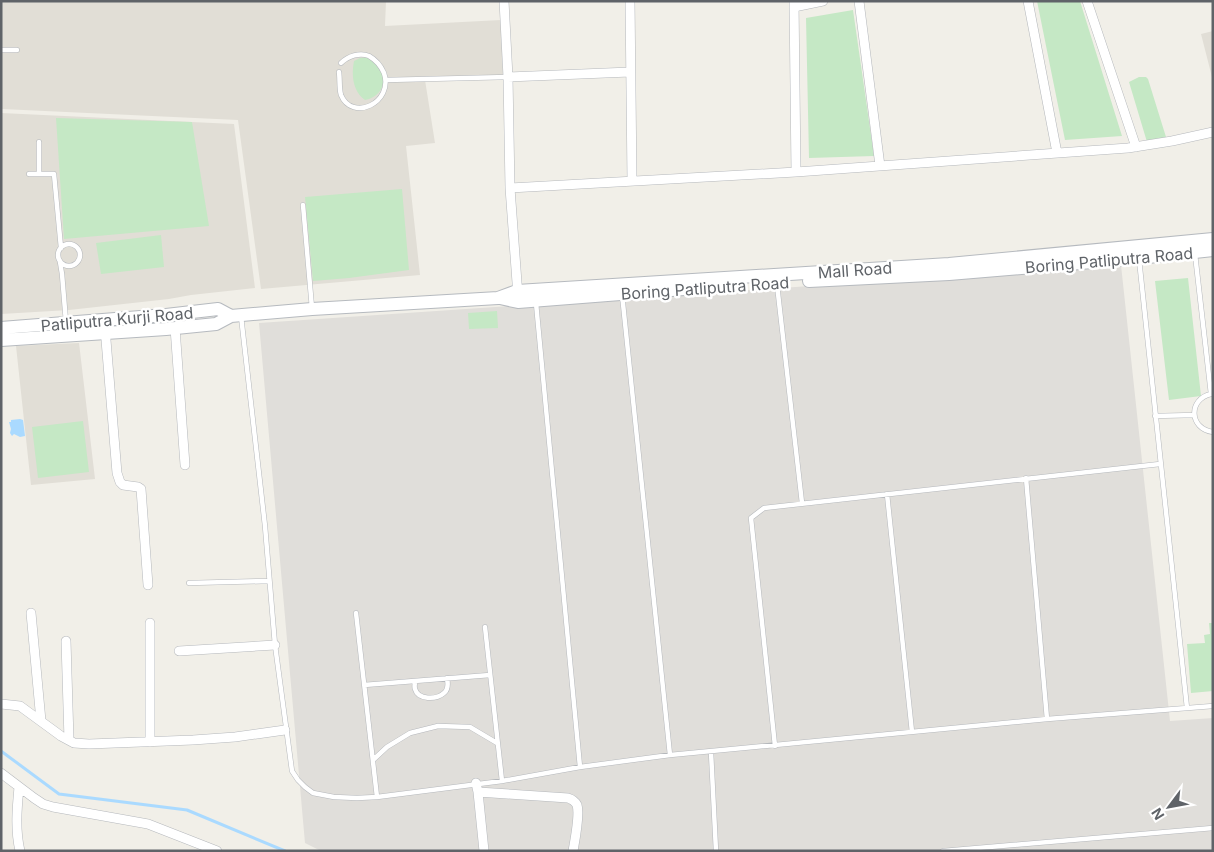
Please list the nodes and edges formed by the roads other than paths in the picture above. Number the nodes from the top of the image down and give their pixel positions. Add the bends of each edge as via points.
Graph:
1 (504, 1) edge
2 (630, 1) edge
3 (823, 1) edge
4 (859, 1) edge
5 (1028, 1) edge
6 (1087, 1) edge
7 (794, 4) edge
8 (1, 50) edge
9 (17, 50) dead end
10 (341, 63) dead end
11 (339, 72) dead end
12 (630, 72) junction
13 (508, 77) junction
14 (386, 80) junction
15 (1213, 132) edge
16 (39, 142) dead end
17 (1136, 147) junction
18 (1057, 153) junction
19 (880, 166) junction
20 (796, 172) junction
21 (29, 174) dead end
22 (39, 174) junction
23 (632, 181) junction
24 (510, 188) junction
25 (303, 205) dead end
26 (1213, 239) edge
27 (1194, 247) junction
28 (61, 248) junction
29 (1213, 250) edge
30 (1139, 252) junction
31 (60, 261) junction
32 (776, 279) junction
33 (622, 289) junction
34 (535, 296) junction
35 (518, 297) junction
36 (312, 309) junction
37 (166, 315) junction
38 (236, 315) junction
39 (105, 320) junction
40 (66, 323) junction
41 (1, 328) edge
42 (172, 329) junction
43 (46, 331) junction
44 (106, 333) junction
45 (1, 340) edge
46 (1212, 394) edge
47 (1194, 415) junction
48 (1155, 416) junction
49 (1212, 432) edge
50 (1213, 439) edge
51 (1160, 464) junction
52 (185, 465) dead end
53 (1026, 478) junction
54 (887, 494) junction
55 (802, 503) junction
56 (269, 581) junction
57 (190, 583) dead end
58 (148, 585) dead end
59 (31, 613) dead end
60 (356, 613) dead end
61 (150, 622) dead end
62 (484, 627) dead end
63 (66, 640) dead end
64 (275, 645) junction
65 (178, 651) dead end
66 (490, 675) junction
67 (447, 678) junction
68 (415, 681) junction
69 (364, 685) junction
70 (1, 704) edge
71 (1213, 706) edge
72 (1186, 708) junction
73 (1047, 720) junction
74 (41, 721) junction
75 (286, 730) junction
76 (912, 732) junction
77 (69, 740) junction
78 (150, 742) junction
79 (497, 743) junction
80 (774, 746) junction
81 (711, 752) junction
82 (670, 755) junction
83 (373, 760) junction
84 (580, 767) junction
85 (1, 773) edge
86 (502, 781) junction
87 (19, 787) junction
88 (477, 788) junction
89 (377, 797) junction
90 (1213, 828) edge
91 (20, 851) edge
92 (217, 851) edge
93 (484, 851) edge
94 (574, 851) edge
95 (716, 851) edge
96 (943, 851) edge

1 - 13 street
2 - 12 street
3 - 7 street
4 - 19 street
5 - 18 street
6 - 17 street
7 - 20 street
8 - 9 lane
10 - 14 lane via 352,56 369,56 382,68
11 - 14 lane via 341,95 355,108 377,102
12 - 13 street
12 - 23 street
13 - 14 lane
13 - 24 street
15 - 17 street
16 - 22 lane
17 - 18 street
18 - 19 street
19 - 20 street
20 - 23 street
21 - 22 lane
22 - 28 lane via 54,174
23 - 24 street
24 - 35 street
25 - 36 lane
26 - 27 street, Mall Road
27 - 29 street, Boring Patliputra Road
27 - 30 street, Mall Road
27 - 46 lane
28 - 31 lane via 58,254
28 - 31 lane via 67,244 74,246 79,257 70,266
30 - 32 street, Mall Road via 949,269
30 - 48 lane
31 - 40 lane
32 - 33 street, Mall Road
32 - 55 lane
33 - 34 street, Mall Road
33 - 82 lane
34 - 35 street, Mall Road
34 - 84 lane
35 - 36 street, Mall Road
36 - 38 street, Mall Road
37 - 38 street, Patliputra Kurji Road via 218,309
37 - 39 street, Patliputra Kurji Road
37 - 42 street
38 - 42 street via 216,324
38 - 56 lane via 265,526
39 - 40 street, Patliputra Kurji Road
39 - 44 street
40 - 43 street, Patliputra Kurji Road
41 - 43 street, Patliputra Kurji Road
42 - 44 street
42 - 52 street
43 - 44 street
43 - 45 street
44 - 58 street via 117,473 122,485 141,489
46 - 47 lane via 1197,404
47 - 48 lane
47 - 49 lane via 1198,425
48 - 51 lane
49 - 50 lane
51 - 53 lane
51 - 72 lane
53 - 54 lane
53 - 73 lane
54 - 55 lane
54 - 76 lane
55 - 80 lane via 764,508 750,518
56 - 57 lane
56 - 64 lane
59 - 74 street
60 - 69 lane
61 - 78 street
62 - 66 lane
63 - 77 street
64 - 65 street
64 - 75 lane
66 - 67 lane
66 - 79 lane
67 - 68 lane
67 - 68 lane via 444,693 424,698 415,689
68 - 69 lane
69 - 83 lane
70 - 74 street via 20,706
71 - 72 lane
72 - 73 lane
73 - 76 lane
74 - 77 street
75 - 78 street
75 - 89 lane via 292,771 304,787 334,797
76 - 80 lane
77 - 78 street via 89,744
79 - 83 lane via 470,727 438,726 410,733
79 - 86 lane
80 - 81 lane
81 - 82 lane
81 - 95 lane
82 - 84 lane
83 - 89 lane
84 - 86 lane
85 - 87 street
86 - 88 lane
87 - 91 street
87 - 92 street via 43,804 148,824
88 - 89 lane
88 - 93 street
88 - 94 street via 574,801 577,814
90 - 96 lane

